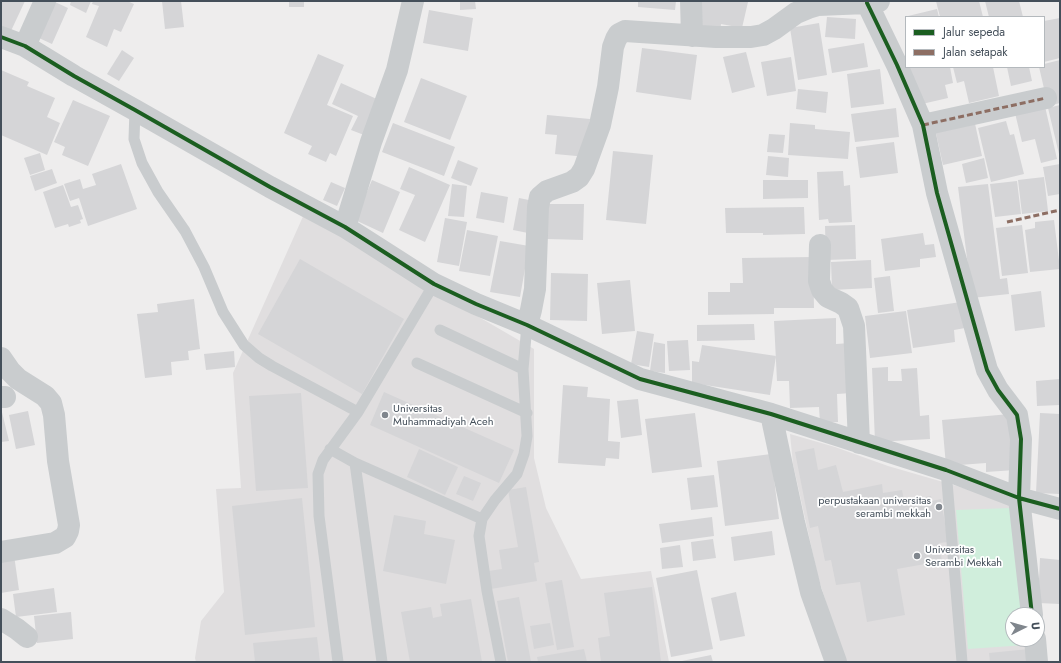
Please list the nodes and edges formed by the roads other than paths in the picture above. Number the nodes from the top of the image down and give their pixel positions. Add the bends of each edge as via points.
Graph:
1 (44, 1) edge
2 (413, 1) edge
3 (690, 1) edge
4 (864, 2) edge
5 (692, 36) junction
6 (1, 38) edge
7 (25, 46) junction
8 (1046, 98) dead end
9 (135, 110) junction
10 (923, 125) junction
11 (346, 227) junction
12 (820, 246) dead end
13 (434, 284) junction
14 (527, 325) junction
15 (440, 330) dead end
16 (1, 358) edge
17 (417, 363) dead end
18 (523, 369) junction
19 (358, 412) junction
20 (527, 413) junction
21 (771, 414) junction
22 (859, 443) junction
23 (330, 449) junction
24 (355, 463) junction
25 (946, 470) junction
26 (1019, 498) junction
27 (1060, 510) edge
28 (482, 519) junction
29 (1, 552) edge
30 (1031, 607) edge
31 (1, 619) edge
32 (27, 637) dead end
33 (1036, 647) edge
34 (338, 662) edge
35 (382, 662) edge
36 (501, 662) edge
37 (836, 662) edge
38 (962, 662) edge
39 (1037, 662) edge

1 - 7 street
2 - 11 street via 396,70
3 - 5 street
4 - 5 street via 808,8 763,35
4 - 10 street via 897,65
5 - 14 street via 625,31 616,39 600,125 584,169 572,182 547,191 540,197 534,290
6 - 7 street
7 - 9 street
8 - 10 street
9 - 11 street
9 - 19 lane via 134,139 142,163 185,231 223,312 244,345 272,366
10 - 26 street via 937,193 987,370 1017,416 1021,439
11 - 13 street
12 - 22 street via 819,281 822,290 828,297 848,308 854,326
13 - 14 street
13 - 19 lane
14 - 18 lane
14 - 21 street via 640,380
15 - 18 lane
16 - 29 street via 18,379 45,396 50,403 54,415 58,461 69,525 65,537 55,543
17 - 20 lane
18 - 20 lane
19 - 23 lane
20 - 28 lane via 527,436 517,474
21 - 22 street
21 - 37 street via 811,592
22 - 25 street
23 - 24 lane
23 - 34 lane via 322,460 318,474 319,516
24 - 28 lane
24 - 35 lane
25 - 26 street
25 - 38 lane
26 - 27 street
26 - 30 street
28 - 36 lane via 479,536 482,560
31 - 32 street
33 - 39 street

